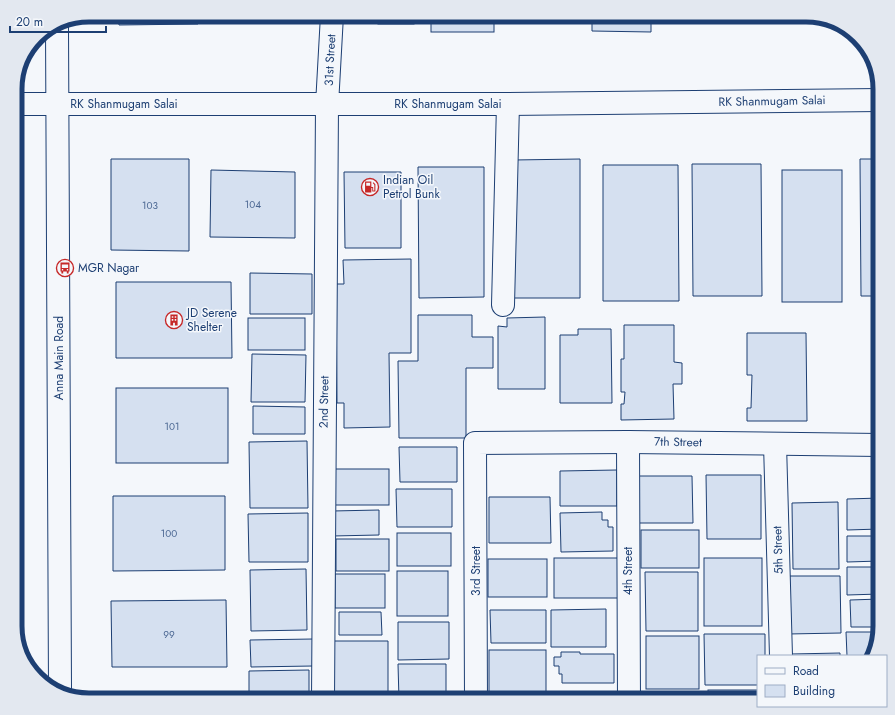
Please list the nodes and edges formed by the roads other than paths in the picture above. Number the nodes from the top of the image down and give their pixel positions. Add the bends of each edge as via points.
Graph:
1 (332, 22) edge
2 (57, 30) edge
3 (873, 100) edge
4 (22, 104) edge
5 (58, 104) junction
6 (327, 104) junction
7 (508, 104) junction
8 (503, 305) dead end
9 (628, 442) junction
10 (475, 443) joint
11 (775, 444) junction
12 (873, 445) edge
13 (781, 655) edge
14 (60, 686) edge
15 (323, 693) edge
16 (476, 693) edge
17 (629, 693) edge

1 - 6 street, 31st Street
2 - 5 street, Anna Main Road
3 - 7 street, RK Shanmugam Salai
4 - 5 street, RK Shanmugam Salai
5 - 6 street, RK Shanmugam Salai
5 - 14 street, Anna Main Road
6 - 7 street, RK Shanmugam Salai
6 - 15 street, 2nd Street
7 - 8 street
9 - 10 street, 7th Street
9 - 11 street, 7th Street
9 - 17 street, 4th Street
10 - 16 street, 3rd Street
11 - 12 street, 7th Street
11 - 13 street, 5th Street

